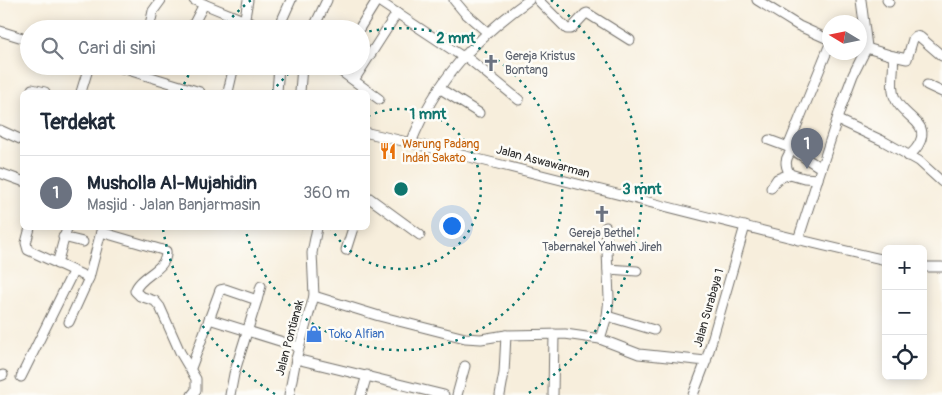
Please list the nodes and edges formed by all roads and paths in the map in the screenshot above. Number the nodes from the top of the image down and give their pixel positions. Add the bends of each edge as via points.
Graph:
1 (161, 0) edge
2 (194, 0) edge
3 (248, 0) edge
4 (291, 0) edge
5 (327, 0) edge
6 (454, 0) edge
7 (529, 0) edge
8 (538, 0) edge
9 (757, 0) edge
10 (861, 0) edge
11 (381, 1) edge
12 (204, 4) junction
13 (397, 13) junction
14 (862, 15) edge
15 (151, 20) edge
16 (196, 20) edge
17 (234, 20) edge
18 (244, 20) edge
19 (282, 20) edge
20 (317, 20) edge
21 (366, 20) edge
22 (0, 31) edge
23 (487, 32) junction
24 (822, 36) edge
25 (20, 37) edge
26 (630, 40) dead end
27 (867, 48) edge
28 (370, 55) edge
29 (464, 56) junction
30 (942, 56) edge
31 (895, 57) junction
32 (824, 60) edge
33 (858, 60) edge
34 (86, 75) edge
35 (154, 75) edge
36 (232, 75) edge
37 (278, 75) edge
38 (301, 75) edge
39 (347, 75) edge
40 (357, 75) edge
41 (354, 80) junction
42 (927, 85) dead end
43 (439, 88) junction
44 (32, 89) dead end
45 (36, 90) edge
46 (82, 90) edge
47 (195, 90) edge
48 (228, 90) edge
49 (277, 90) edge
50 (300, 90) edge
51 (367, 90) edge
52 (370, 92) edge
53 (942, 92) edge
54 (379, 99) dead end
55 (520, 100) dead end
56 (479, 112) dead end
57 (838, 120) junction
58 (0, 130) edge
59 (370, 133) edge
60 (20, 139) edge
61 (769, 140) dead end
62 (411, 143) junction
63 (791, 149) junction
64 (912, 158) junction
65 (821, 168) junction
66 (0, 173) edge
67 (790, 174) junction
68 (818, 179) junction
69 (20, 180) edge
70 (942, 182) edge
71 (771, 188) dead end
72 (370, 198) edge
73 (745, 226) junction
74 (606, 227) dead end
75 (29, 230) edge
76 (66, 230) edge
77 (102, 230) edge
78 (316, 230) edge
79 (352, 230) edge
80 (420, 235) dead end
81 (63, 237) junction
82 (798, 240) junction
83 (83, 242) dead end
84 (346, 250) dead end
85 (882, 259) edge
86 (57, 264) junction
87 (927, 267) edge
88 (942, 267) edge
89 (608, 269) junction
90 (637, 271) dead end
91 (73, 272) junction
92 (87, 277) junction
93 (261, 286) dead end
94 (314, 296) junction
95 (257, 300) junction
96 (607, 316) junction
97 (209, 319) junction
98 (70, 322) dead end
99 (654, 330) dead end
100 (247, 332) junction
101 (554, 334) junction
102 (506, 335) junction
103 (600, 339) junction
104 (299, 347) junction
105 (296, 359) junction
106 (706, 361) junction
107 (465, 366) dead end
108 (191, 368) junction
109 (367, 375) junction
110 (22, 377) dead end
111 (411, 391) edge
112 (192, 395) edge
113 (230, 395) edge
114 (289, 395) edge
115 (361, 395) edge
116 (444, 395) edge
117 (457, 395) edge
118 (500, 395) edge
119 (553, 395) edge
120 (693, 395) edge

1 - 15 street
2 - 12 street
3 - 18 street
4 - 19 street
5 - 20 street
6 - 23 street
7 - 23 street
8 - 26 street via 567,29 588,13
9 - 24 street
10 - 14 street
11 - 13 street
11 - 21 street
12 - 16 street
12 - 17 street
13 - 28 street
13 - 29 street
22 - 25 street
23 - 29 street
27 - 31 street
29 - 43 street
29 - 55 street
30 - 31 street via 916,36 906,59
31 - 64 street via 894,97 921,131 920,143
32 - 63 street
33 - 57 street
34 - 46 street
35 - 47 street
36 - 48 street
37 - 49 street
38 - 50 street
39 - 41 street
40 - 41 street
41 - 51 street
42 - 53 street
43 - 56 street
43 - 62 street
44 - 45 street
52 - 54 street
57 - 64 street
57 - 65 street
58 - 60 street
59 - 62 street, Jalan Aswawarman
61 - 63 street
62 - 73 street, Jalan Aswawarman
63 - 65 street
63 - 67 street via 785,166
64 - 70 street
65 - 68 street
66 - 69 street
67 - 68 street
67 - 71 street via 777,178
68 - 82 street
72 - 80 street
73 - 82 street, Jalan Aswawarman
73 - 106 street, Jalan Surabaya 1
74 - 89 street
75 - 86 street via 26,242 28,250
76 - 81 street
77 - 92 street
77 - 108 street via 166,251 162,264 136,287 136,294 157,304
78 - 94 street, Jalan Pontianak via 312,260
79 - 84 street
81 - 83 street
81 - 86 street
82 - 85 street, Jalan Aswawarman
86 - 91 street
87 - 88 street
89 - 90 street
89 - 96 street
91 - 92 street
91 - 110 street
92 - 98 street
93 - 95 street
94 - 102 street via 456,336 481,339
94 - 104 street, Jalan Pontianak
95 - 97 street via 222,289
95 - 100 street
96 - 99 street
96 - 103 street
97 - 100 street
97 - 108 street
100 - 104 street
100 - 113 street
101 - 102 street
101 - 103 street
101 - 119 street
102 - 118 street
103 - 106 street via 635,353
104 - 105 street, Jalan Pontianak
105 - 109 street
105 - 114 street, Jalan Pontianak
106 - 120 street, Jalan Surabaya 1
107 - 117 street
108 - 112 street via 197,384
109 - 111 street
109 - 115 street
111 - 116 street

